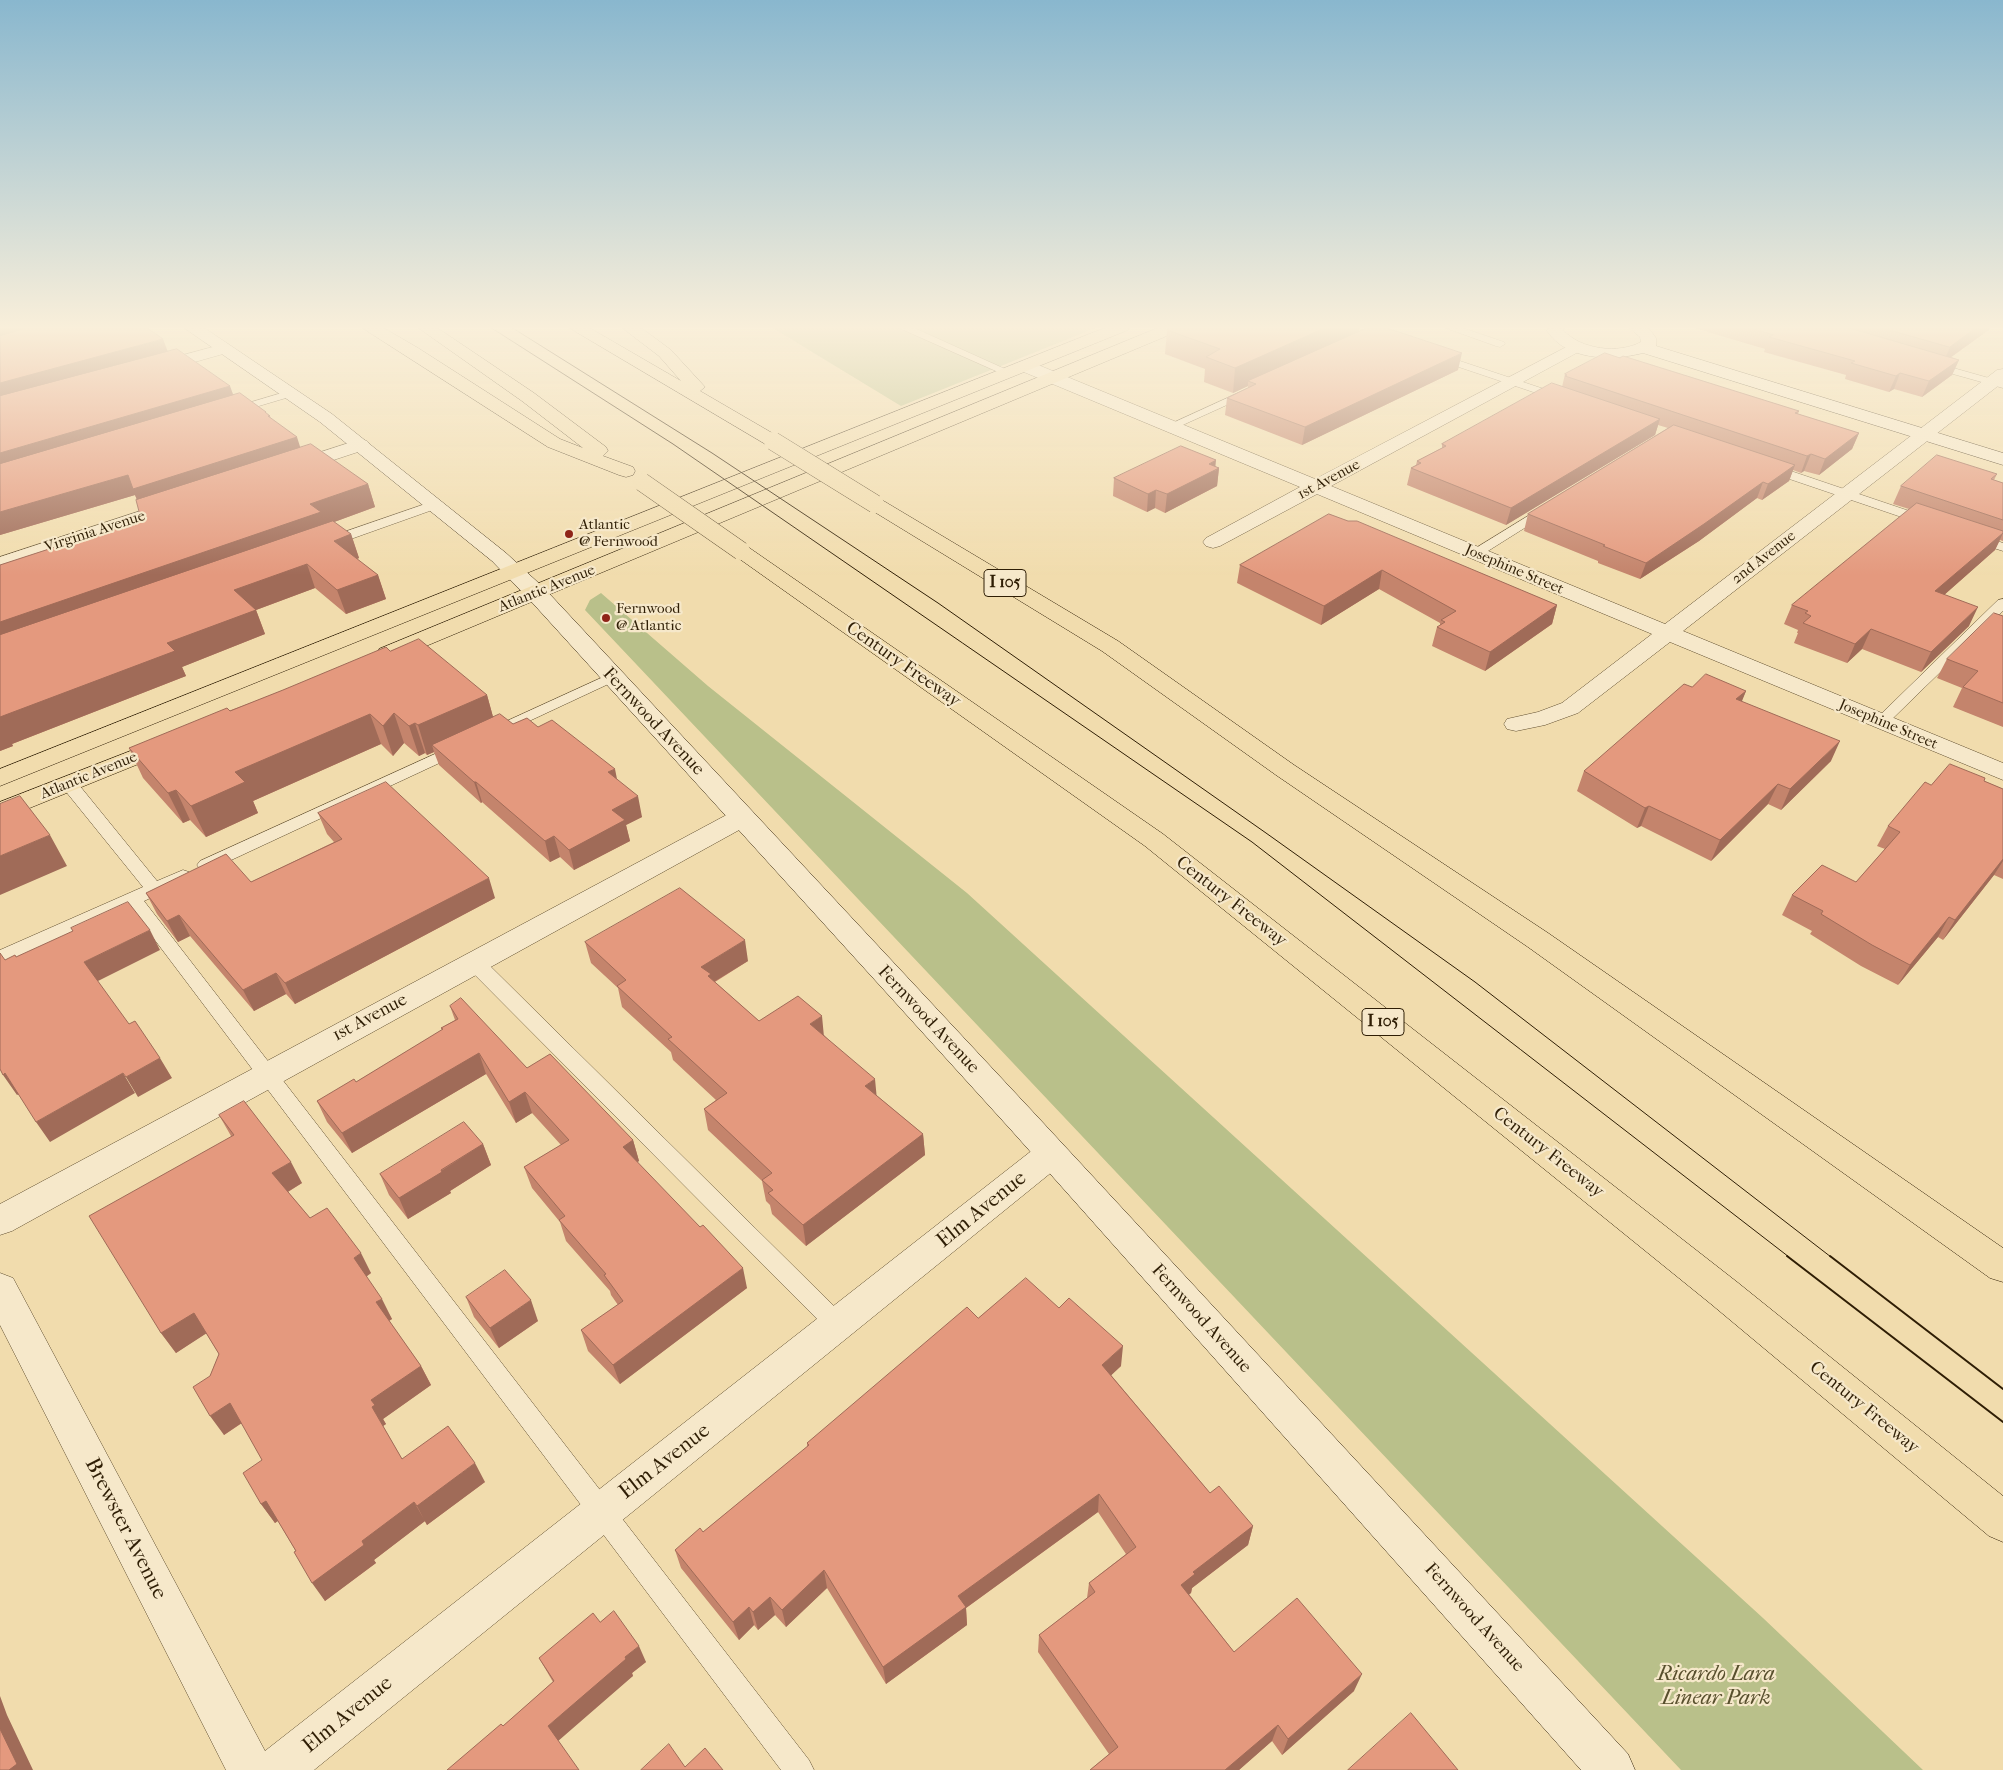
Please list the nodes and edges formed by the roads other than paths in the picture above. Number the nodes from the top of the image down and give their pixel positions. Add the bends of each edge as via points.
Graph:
1 (237, 410) edge
2 (314, 410) edge
3 (503, 410) edge
4 (545, 410) edge
5 (721, 410) edge
6 (919, 410) edge
7 (977, 410) edge
8 (1128, 410) edge
9 (1209, 410) edge
10 (1459, 410) edge
11 (1842, 410) edge
12 (1959, 410) edge
13 (216, 416) edge
14 (1170, 427) junction
15 (1924, 435) junction
16 (361, 445) junction
17 (2003, 459) edge
18 (1762, 466) edge
19 (275, 473) edge
20 (634, 476) junction
21 (1315, 487) junction
22 (1847, 494) junction
23 (190, 501) edge
24 (1559, 501) edge
25 (434, 505) junction
26 (1939, 525) edge
27 (1966, 534) edge
28 (1213, 542) dead end
29 (314, 547) edge
30 (2003, 547) edge
31 (1475, 554) junction
32 (0, 564) edge
33 (515, 572) junction
34 (536, 593) junction
35 (2003, 603) edge
36 (1667, 633) junction
37 (364, 664) edge
38 (612, 677) junction
39 (1881, 722) junction
40 (1516, 724) dead end
41 (189, 735) edge
42 (2003, 772) edge
43 (0, 778) edge
44 (69, 784) junction
45 (0, 812) edge
46 (741, 818) junction
47 (154, 889) junction
48 (133, 899) junction
49 (0, 958) edge
50 (474, 962) junction
51 (266, 1075) junction
52 (1052, 1154) junction
53 (0, 1221) edge
54 (2003, 1267) edge
55 (0, 1289) edge
56 (838, 1325) junction
57 (601, 1513) junction
58 (2003, 1522) edge
59 (250, 1770) edge
60 (278, 1770) edge
61 (799, 1770) edge
62 (1612, 1770) edge

1 - 13 lane
2 - 16 street, Fernwood Avenue
3 - 20 main road via 554,442
4 - 20 main road, Century Freeway / I 105
5 - 54 main road, I 105, bridge via 1110,646 1285,770 1538,940
6 - 33 main road, Atlantic Avenue
7 - 34 main road, Atlantic Avenue
8 - 14 street, Josephine Street
9 - 14 lane
10 - 21 street, 1st Avenue
11 - 15 street
12 - 15 street, 2nd Avenue
14 - 21 street, Josephine Street
15 - 17 street
15 - 22 street, 2nd Avenue
16 - 19 street
16 - 25 street, Fernwood Avenue
18 - 22 lane
20 - 58 main road, Century Freeway / I 105, bridge via 1154,840 1724,1293
21 - 28 street, 1st Avenue
21 - 31 street, Josephine Street
22 - 26 lane
22 - 36 street, 2nd Avenue
23 - 32 street, Virginia Avenue
24 - 31 lane
25 - 29 lane
25 - 33 street, Fernwood Avenue
27 - 30 lane
31 - 36 street, Josephine Street
33 - 34 street, Fernwood Avenue
33 - 43 main road, Atlantic Avenue
34 - 37 main road, Atlantic Avenue
34 - 38 street, Fernwood Avenue
35 - 39 lane
36 - 39 street, Josephine Street
36 - 40 street, 2nd Avenue via 1570,708 1546,718
38 - 46 street, Fernwood Avenue
38 - 47 lane
39 - 42 street, Josephine Street
41 - 44 main road, Atlantic Avenue
44 - 45 main road, Atlantic Avenue
44 - 47 lane
46 - 50 street, 1st Avenue
46 - 52 street, Fernwood Avenue
47 - 48 lane
48 - 49 lane
48 - 51 lane
50 - 51 street, 1st Avenue
50 - 56 lane
51 - 53 street, 1st Avenue
51 - 57 lane
52 - 56 street, Elm Avenue
52 - 62 street, Fernwood Avenue
55 - 59 street, Brewster Avenue
56 - 57 street, Elm Avenue
57 - 60 street, Elm Avenue
57 - 61 lane

